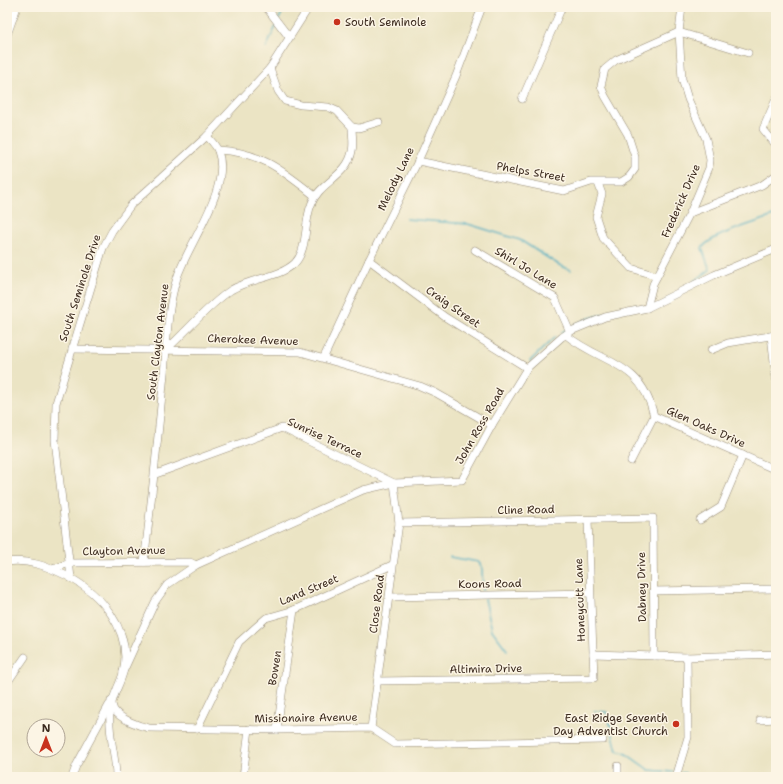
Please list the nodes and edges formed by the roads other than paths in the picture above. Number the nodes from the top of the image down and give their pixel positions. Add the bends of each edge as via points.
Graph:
1 (16, 7) edge
2 (266, 7) edge
3 (309, 7) edge
4 (482, 7) edge
5 (562, 7) edge
6 (682, 7) edge
7 (679, 32) junction
8 (7, 35) edge
9 (289, 37) junction
10 (748, 53) dead end
11 (270, 68) junction
12 (522, 99) dead end
13 (776, 99) edge
14 (379, 122) dead end
15 (352, 127) junction
16 (207, 136) junction
17 (776, 146) edge
18 (218, 150) junction
19 (418, 161) junction
20 (776, 175) edge
21 (598, 182) junction
22 (315, 196) junction
23 (690, 213) junction
24 (776, 249) edge
25 (475, 250) dead end
26 (369, 260) junction
27 (657, 276) junction
28 (647, 308) junction
29 (568, 333) junction
30 (774, 336) edge
31 (72, 348) junction
32 (167, 350) junction
33 (711, 350) dead end
34 (324, 358) junction
35 (527, 368) junction
36 (776, 378) edge
37 (654, 416) junction
38 (492, 425) junction
39 (743, 455) junction
40 (632, 461) dead end
41 (776, 470) edge
42 (156, 474) junction
43 (394, 483) junction
44 (653, 518) joint
45 (588, 520) junction
46 (700, 520) dead end
47 (400, 524) junction
48 (7, 562) edge
49 (144, 562) junction
50 (70, 563) junction
51 (196, 565) junction
52 (392, 565) junction
53 (52, 569) junction
54 (71, 578) junction
55 (776, 590) edge
56 (653, 591) junction
57 (590, 593) junction
58 (390, 597) junction
59 (294, 610) junction
60 (593, 654) junction
61 (776, 654) edge
62 (654, 656) junction
63 (25, 657) dead end
64 (688, 657) junction
65 (123, 672) junction
66 (594, 678) joint
67 (378, 681) junction
68 (7, 683) edge
69 (111, 701) junction
70 (776, 719) edge
71 (760, 720) dead end
72 (371, 728) junction
73 (197, 729) junction
74 (249, 729) junction
75 (277, 730) junction
76 (603, 740) dead end
77 (618, 766) dead end
78 (72, 777) edge
79 (116, 777) edge
80 (243, 777) edge
81 (618, 777) edge
82 (676, 777) edge

1 - 8 street
2 - 9 street
3 - 9 street, South Seminole Drive
4 - 19 street, Melody Lane via 456,76
5 - 12 street
6 - 7 street, Frederick Drive
7 - 10 street
7 - 21 street, Phelps Street via 616,60 605,69 601,86 628,135 635,157 635,169 621,182
7 - 23 street, Frederick Drive via 682,79 706,139 710,160
9 - 11 street, South Seminole Drive
11 - 15 street via 285,101 328,107 337,111
11 - 16 street, South Seminole Drive
13 - 17 street via 763,129
14 - 15 street via 359,128
15 - 22 street via 352,151 345,168
16 - 18 street
16 - 31 street, South Seminole Drive via 131,205 112,231 103,248
18 - 22 street via 237,151 268,162
18 - 32 street, South Clayton Avenue via 218,187 176,280 171,302
19 - 21 street, Phelps Street via 564,191
19 - 26 street, Melody Lane
20 - 23 street via 762,185
21 - 27 street via 602,194 596,217 603,238 631,268
22 - 32 street via 307,216 298,260 288,269 246,282 231,290
23 - 27 street, Frederick Drive
24 - 28 street, John Ross Road via 714,275
25 - 29 street, Shirl Jo Lane via 555,298
26 - 34 street, Melody Lane
26 - 35 street, Craig Street via 445,317
27 - 28 street, Frederick Drive via 652,284
28 - 29 street, John Ross Road via 605,317
29 - 35 street, John Ross Road
29 - 37 street, Glen Oaks Drive via 630,372 643,387
30 - 33 street via 728,342
30 - 36 street
31 - 32 street, Cherokee Avenue
31 - 50 street, South Seminole Drive via 59,388 55,421
32 - 34 street, Cherokee Avenue via 287,351
32 - 42 street, South Clayton Avenue
34 - 38 street, Cherokee Avenue via 420,386
35 - 38 street, John Ross Road
37 - 39 street, Glen Oaks Drive
37 - 40 street
38 - 43 street, John Ross Road via 462,480
39 - 41 street, Glen Oaks Drive
39 - 46 street via 721,507
42 - 43 street, Sunrise Terrace via 282,428
42 - 49 street, South Clayton Avenue
43 - 47 street, Close Road
43 - 51 street, John Ross Road via 363,490
44 - 45 street, Cline Road
44 - 56 street, Dabney Drive
45 - 47 street, Cline Road
45 - 57 street, Honeycutt Lane
47 - 52 street, Close Road
48 - 53 street via 22,560
49 - 50 street, Clayton Avenue
49 - 51 street, Clayton Avenue via 190,562
50 - 53 street, Clayton Avenue
50 - 54 street, South Seminole Drive
51 - 65 street, John Ross Road via 174,579 154,602
52 - 58 street, Close Road
52 - 59 street, Land Street
53 - 54 street
54 - 65 street via 103,602 114,617 123,643
55 - 56 street
56 - 62 street, Dabney Drive
57 - 58 street, Koons Road
57 - 60 street, Honeycutt Lane
58 - 67 street, Close Road
59 - 73 street, Land Street via 266,618 239,642
59 - 75 street, Bowen
60 - 62 street
60 - 66 street, Honeycutt Lane
61 - 64 street
62 - 64 street
63 - 68 street
64 - 82 street via 688,737
65 - 69 street, John Ross Road
66 - 67 street, Altimira Drive
67 - 72 street, Close Road
69 - 73 street, Missionaire Avenue via 114,711 140,726
69 - 78 street, John Ross Road
69 - 79 street via 110,736
70 - 71 street
72 - 75 street, Missionaire Avenue
72 - 76 street, Missionaire Avenue via 395,744
73 - 74 street, Missionaire Avenue
74 - 75 street, Missionaire Avenue
74 - 80 street
77 - 81 street

